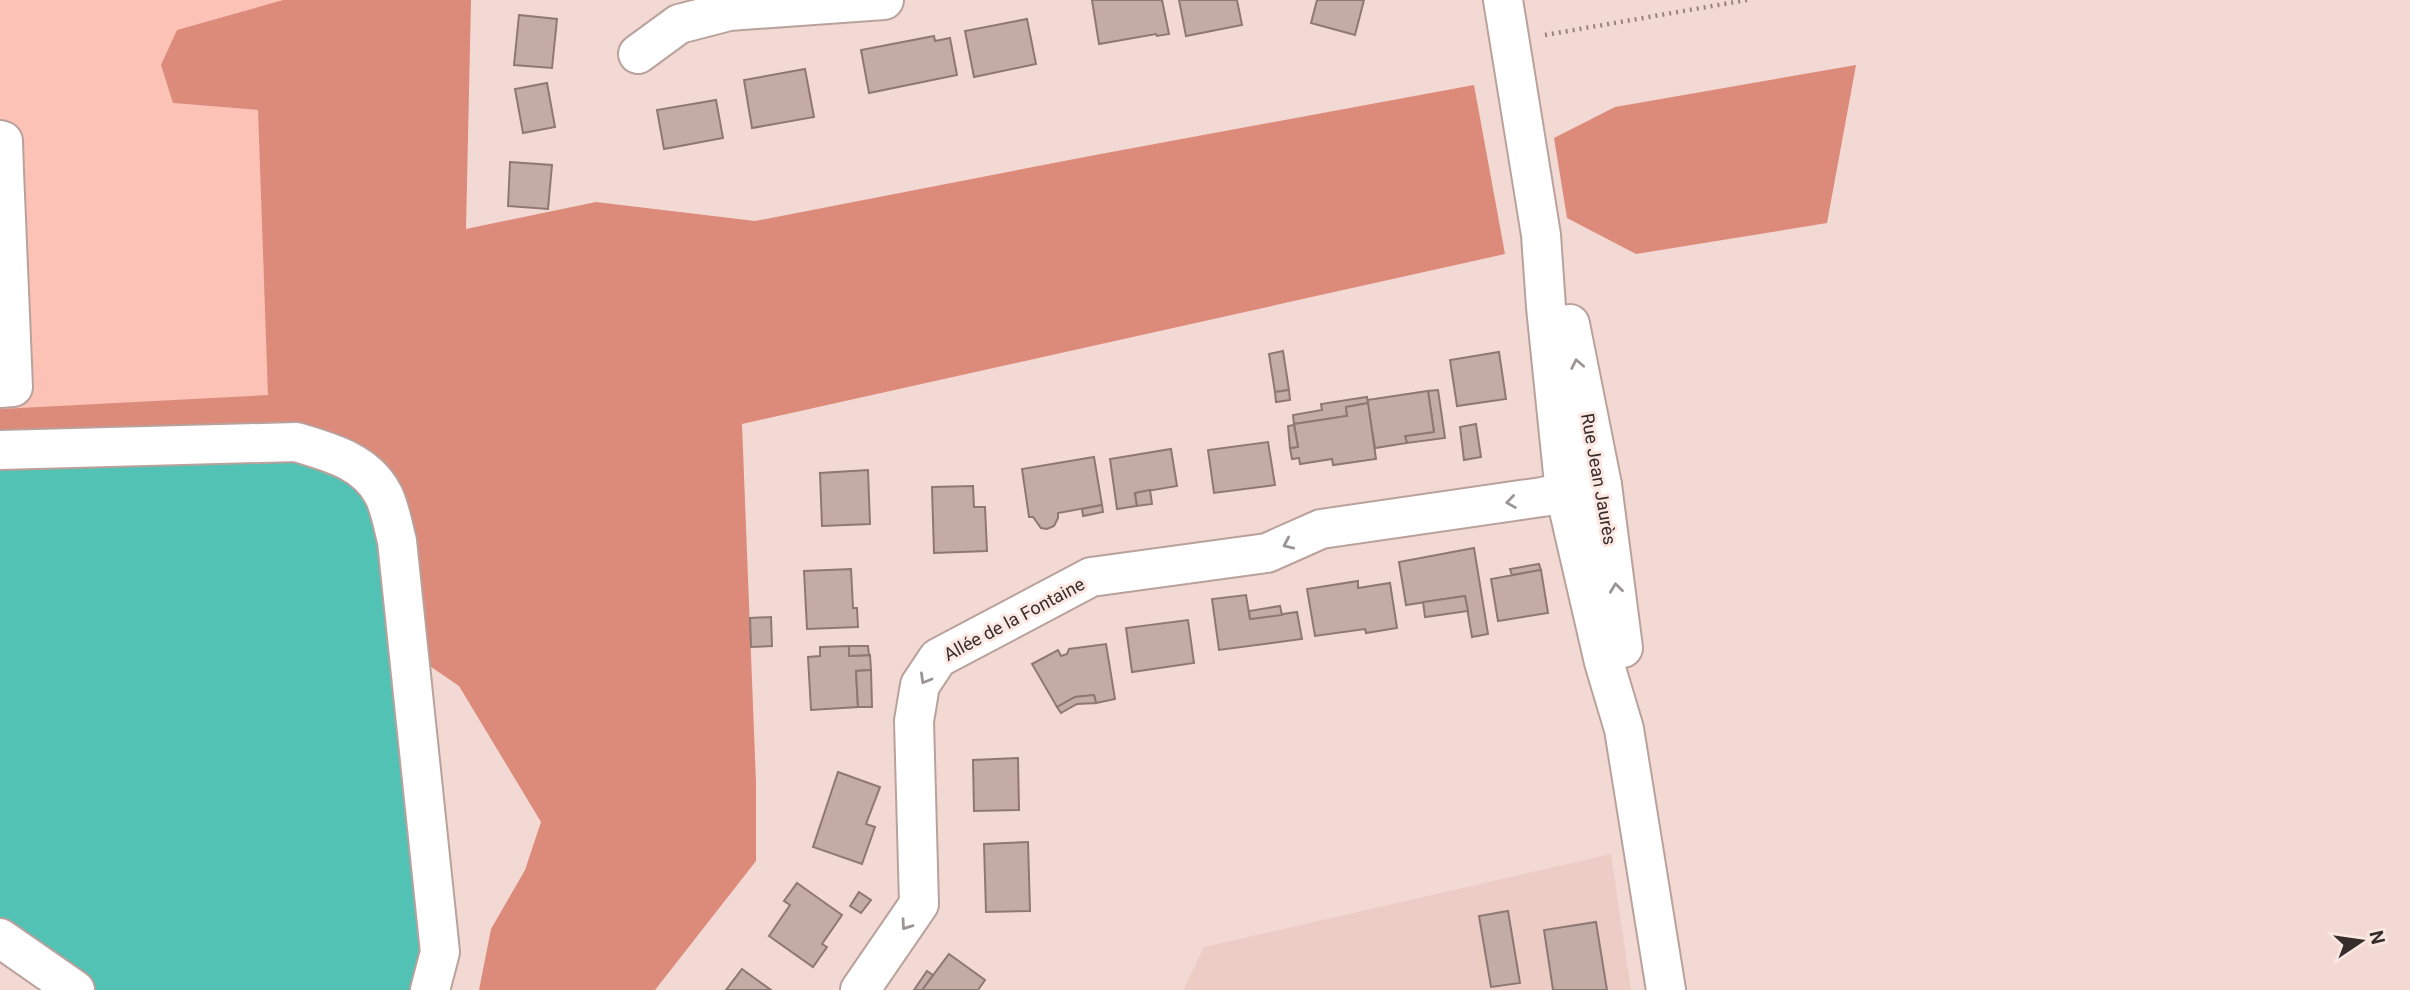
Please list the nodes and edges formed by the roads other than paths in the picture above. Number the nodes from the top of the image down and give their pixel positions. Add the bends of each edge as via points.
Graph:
1 (884, 0) edge
2 (1503, 0) edge
3 (638, 54) dead end
4 (0, 140) edge
5 (1541, 235) junction
6 (0, 388) edge
7 (0, 450) edge
8 (1602, 485) junction
9 (1565, 493) junction
10 (1624, 729) junction
11 (0, 938) edge
12 (75, 990) edge
13 (430, 990) edge
14 (860, 990) edge
15 (1666, 990) edge

1 - 3 street via 729,10 679,24
2 - 5 street, Rue Jean Jaurès
4 - 6 street via 13,387
8 -> 5 street, Rue Jean Jaurès via 1566,304
5 - 9 street, Rue Jean Jaurès
7 - 13 street via 296,442 337,455 368,472 384,495 397,541 440,952
8 - 9 street, Allée de la Fontaine
10 -> 8 street, Rue Jean Jaurès via 1624,661
9 - 10 street, Rue Jean Jaurès
9 -> 14 street, Allée de la Fontaine via 1321,529 1267,554 1091,577 939,658 920,685 914,721 919,904
10 - 15 street, Rue Jean Jaurès
11 - 12 street

